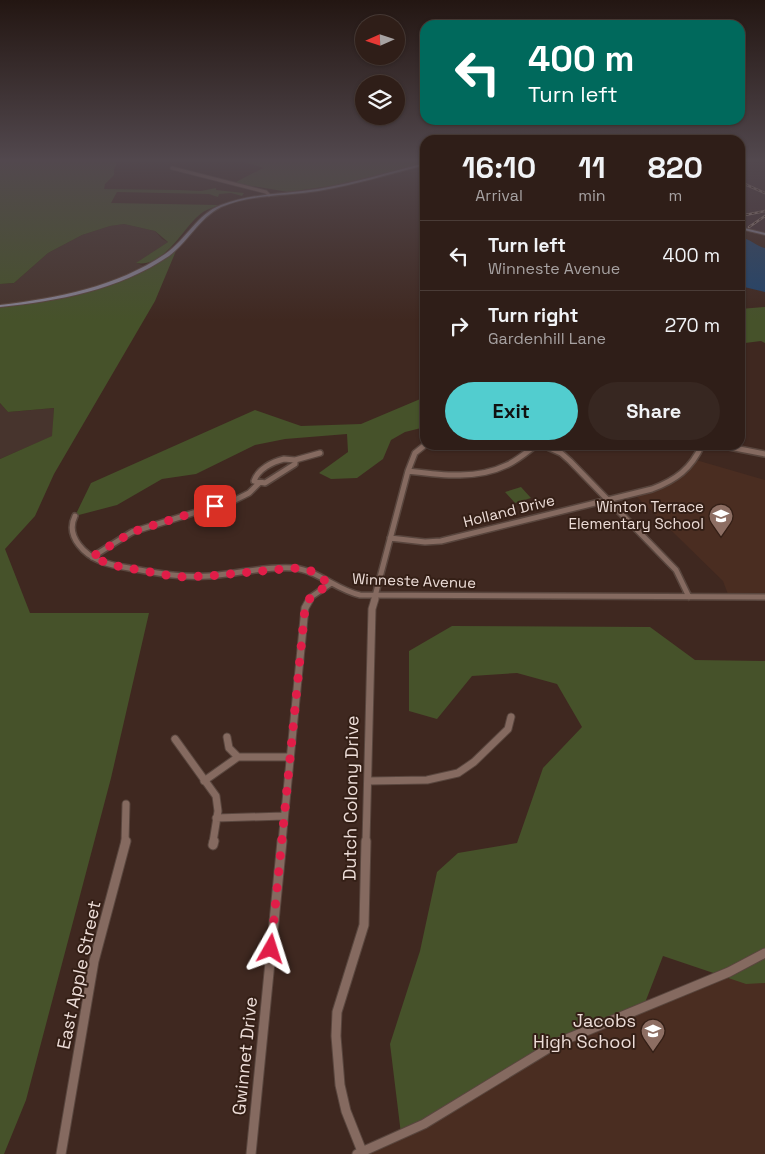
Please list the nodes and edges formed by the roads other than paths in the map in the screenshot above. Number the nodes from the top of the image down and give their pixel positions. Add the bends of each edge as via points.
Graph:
1 (208, 213) edge
2 (745, 229) edge
3 (765, 234) edge
4 (0, 306) edge
5 (420, 449) edge
6 (529, 450) edge
7 (553, 450) edge
8 (700, 450) edge
9 (745, 450) edge
10 (320, 453) dead end
11 (765, 454) edge
12 (295, 460) junction
13 (408, 471) junction
14 (259, 483) junction
15 (608, 500) junction
16 (75, 516) dead end
17 (390, 538) junction
18 (92, 557) junction
19 (330, 584) junction
20 (376, 595) junction
21 (689, 597) junction
22 (765, 597) edge
23 (511, 717) dead end
24 (227, 737) dead end
25 (175, 739) dead end
26 (238, 757) junction
27 (290, 757) junction
28 (204, 781) junction
29 (368, 781) junction
30 (126, 804) dead end
31 (284, 816) junction
32 (216, 818) junction
33 (213, 845) dead end
34 (765, 953) edge
35 (360, 1153) edge
36 (61, 1154) edge
37 (250, 1154) edge

1 - 4 main road via 174,250 131,275 63,296
2 - 3 main road
5 - 13 street, Dutch Colony Drive
6 - 13 street via 510,464 486,473 451,476
7 - 15 street via 566,457
8 - 15 street, Holland Drive via 696,460 679,476 652,488
9 - 11 street
10 - 12 street
12 - 14 street via 291,468 265,483
12 - 14 street via 282,459 265,467 254,479
13 - 17 street, Dutch Colony Drive
14 - 18 street via 235,500 132,532
15 - 17 street, Holland Drive via 441,541
15 - 21 street via 676,570
16 - 18 street, Winneste Avenue via 73,535 80,547
17 - 20 street, Dutch Colony Drive
18 - 19 street, Winneste Avenue via 112,565 177,577 294,568 311,571
19 - 20 street, Winneste Avenue via 348,593
19 - 27 street, Gwinnet Drive via 311,596 306,604
20 - 21 street, Winneste Avenue
20 - 29 street, Dutch Colony Drive via 369,667
21 - 22 street, Winneste Avenue
23 - 29 street via 508,729 458,773 427,780
24 - 26 street via 229,748
25 - 28 street
26 - 27 street
26 - 28 street
27 - 31 street, Gwinnet Drive
28 - 32 street via 216,796
29 - 35 street, Dutch Colony Drive via 364,925 337,1012 336,1036 340,1085
30 - 36 street, East Apple Street via 123,856 94,961
31 - 32 street
31 - 37 street, Gwinnet Drive
32 - 33 street
34 - 35 street via 728,972 557,1044 424,1124

